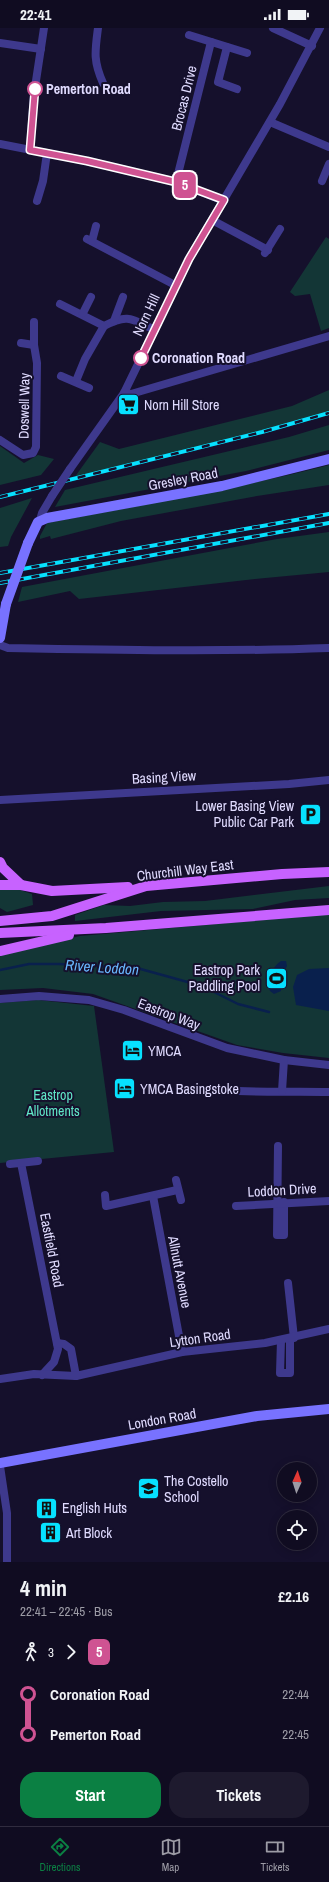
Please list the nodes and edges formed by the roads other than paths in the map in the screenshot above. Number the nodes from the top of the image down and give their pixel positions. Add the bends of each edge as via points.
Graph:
1 (44, 28) edge
2 (98, 28) edge
3 (273, 28) edge
4 (320, 28) edge
5 (189, 35) dead end
6 (211, 42) junction
7 (0, 43) edge
8 (312, 46) junction
9 (227, 48) junction
10 (41, 49) junction
11 (247, 54) dead end
12 (103, 83) dead end
13 (237, 89) dead end
14 (270, 122) junction
15 (0, 144) edge
16 (329, 147) edge
17 (30, 150) junction
18 (47, 153) junction
19 (329, 164) edge
20 (322, 181) dead end
21 (176, 182) junction
22 (224, 200) junction
23 (37, 201) dead end
24 (212, 220) junction
25 (96, 226) dead end
26 (280, 229) dead end
27 (175, 285) junction
28 (90, 297) dead end
29 (123, 298) dead end
30 (60, 304) dead end
31 (83, 314) junction
32 (114, 321) junction
33 (34, 322) dead end
34 (104, 326) junction
35 (155, 330) junction
36 (329, 336) edge
37 (21, 343) dead end
38 (34, 345) junction
39 (61, 376) dead end
40 (76, 381) junction
41 (89, 388) dead end
42 (124, 393) junction
43 (0, 440) edge
44 (329, 459) edge
45 (40, 520) junction
46 (0, 638) edge
47 (0, 645) edge
48 (329, 648) edge
49 (329, 780) edge
50 (0, 800) edge
51 (0, 862) edge
52 (329, 872) edge
53 (0, 885) edge
54 (21, 885) junction
55 (146, 886) junction
56 (329, 910) edge
57 (0, 921) edge
58 (106, 928) junction
59 (0, 933) edge
60 (1, 951) edge
61 (0, 999) edge
62 (284, 1060) junction
63 (329, 1065) edge
64 (224, 1090) dead end
65 (282, 1091) junction
66 (329, 1092) edge
67 (278, 1146) dead end
68 (38, 1161) dead end
69 (21, 1162) junction
70 (10, 1164) dead end
71 (176, 1180) dead end
72 (177, 1190) junction
73 (105, 1195) dead end
74 (153, 1196) junction
75 (181, 1200) dead end
76 (329, 1201) edge
77 (281, 1202) junction
78 (236, 1206) dead end
79 (288, 1283) dead end
80 (329, 1329) edge
81 (292, 1338) junction
82 (281, 1340) junction
83 (57, 1343) junction
84 (182, 1352) junction
85 (42, 1375) junction
86 (76, 1376) junction
87 (0, 1379) edge
88 (329, 1409) edge
89 (0, 1463) edge
90 (0, 1466) edge
91 (7, 1562) edge

1 - 10 street
2 - 12 street via 96,67
3 - 8 street
4 - 8 street, Norn Hill
5 - 6 street
6 - 9 street
6 - 21 street, Brocas Drive
7 - 10 street
8 - 14 street, Norn Hill
9 - 11 street
9 - 13 street via 218,82
10 - 17 street via 34,94
14 - 16 street
14 - 22 street, Norn Hill
15 - 17 street
17 - 18 street
18 - 21 street
18 - 23 street
19 - 20 street
21 - 22 street
22 - 24 street, Norn Hill
24 - 26 street via 266,252
24 - 27 street, Norn Hill
25 - 27 street via 89,240
27 - 35 street, Norn Hill
28 - 31 street
29 - 32 street
30 - 31 street
31 - 34 street
32 - 34 street
32 - 35 street via 123,318 134,319
33 - 38 street, Doswell Way
34 - 40 street
35 - 42 street, Norn Hill
36 - 42 street via 131,394
37 - 38 street
38 - 43 street, Doswell Way via 37,363 35,451 23,456
39 - 40 street
40 - 41 street
42 - 45 street, Norn Hill, bridge via 70,468
44 - 45 street, Gresley Road via 222,486
45 - 46 street, Norn Hill, bridge via 28,543 6,604
47 - 48 street via 8,648 136,651
49 - 50 street, Basing View
51 - 54 main road
52 - 55 main road, Churchill Way East
53 - 54 main road
54 - 55 main road via 52,891
55 - 57 main road, Churchill Way East via 52,916
56 - 58 main road
58 - 59 main road
58 - 60 main road
61 - 62 street, Eastrop Way via 39,996 89,1000 124,1010 227,1048
62 - 63 street, Eastrop Way
62 - 65 street
64 - 65 street
65 - 66 street
67 - 77 street
68 - 69 street
69 - 70 street
69 - 83 street, Eastfield Road
71 - 72 street
72 - 74 street
72 - 75 street
73 - 74 street via 106,1206
74 - 84 street, Allnutt Avenue
76 - 77 street, Loddon Drive
77 - 78 street, Loddon Drive
79 - 81 street
80 - 81 street, Lytton Road
81 - 82 street, Lytton Road
81 - 82 street via 290,1373 280,1373
82 - 84 street, Lytton Road
83 - 85 street, Eastfield Road via 56,1358
83 - 86 street via 71,1349
84 - 86 street, Lytton Road
85 - 86 street
85 - 87 street
88 - 89 street, London Road via 257,1416
90 - 91 street via 7,1513

